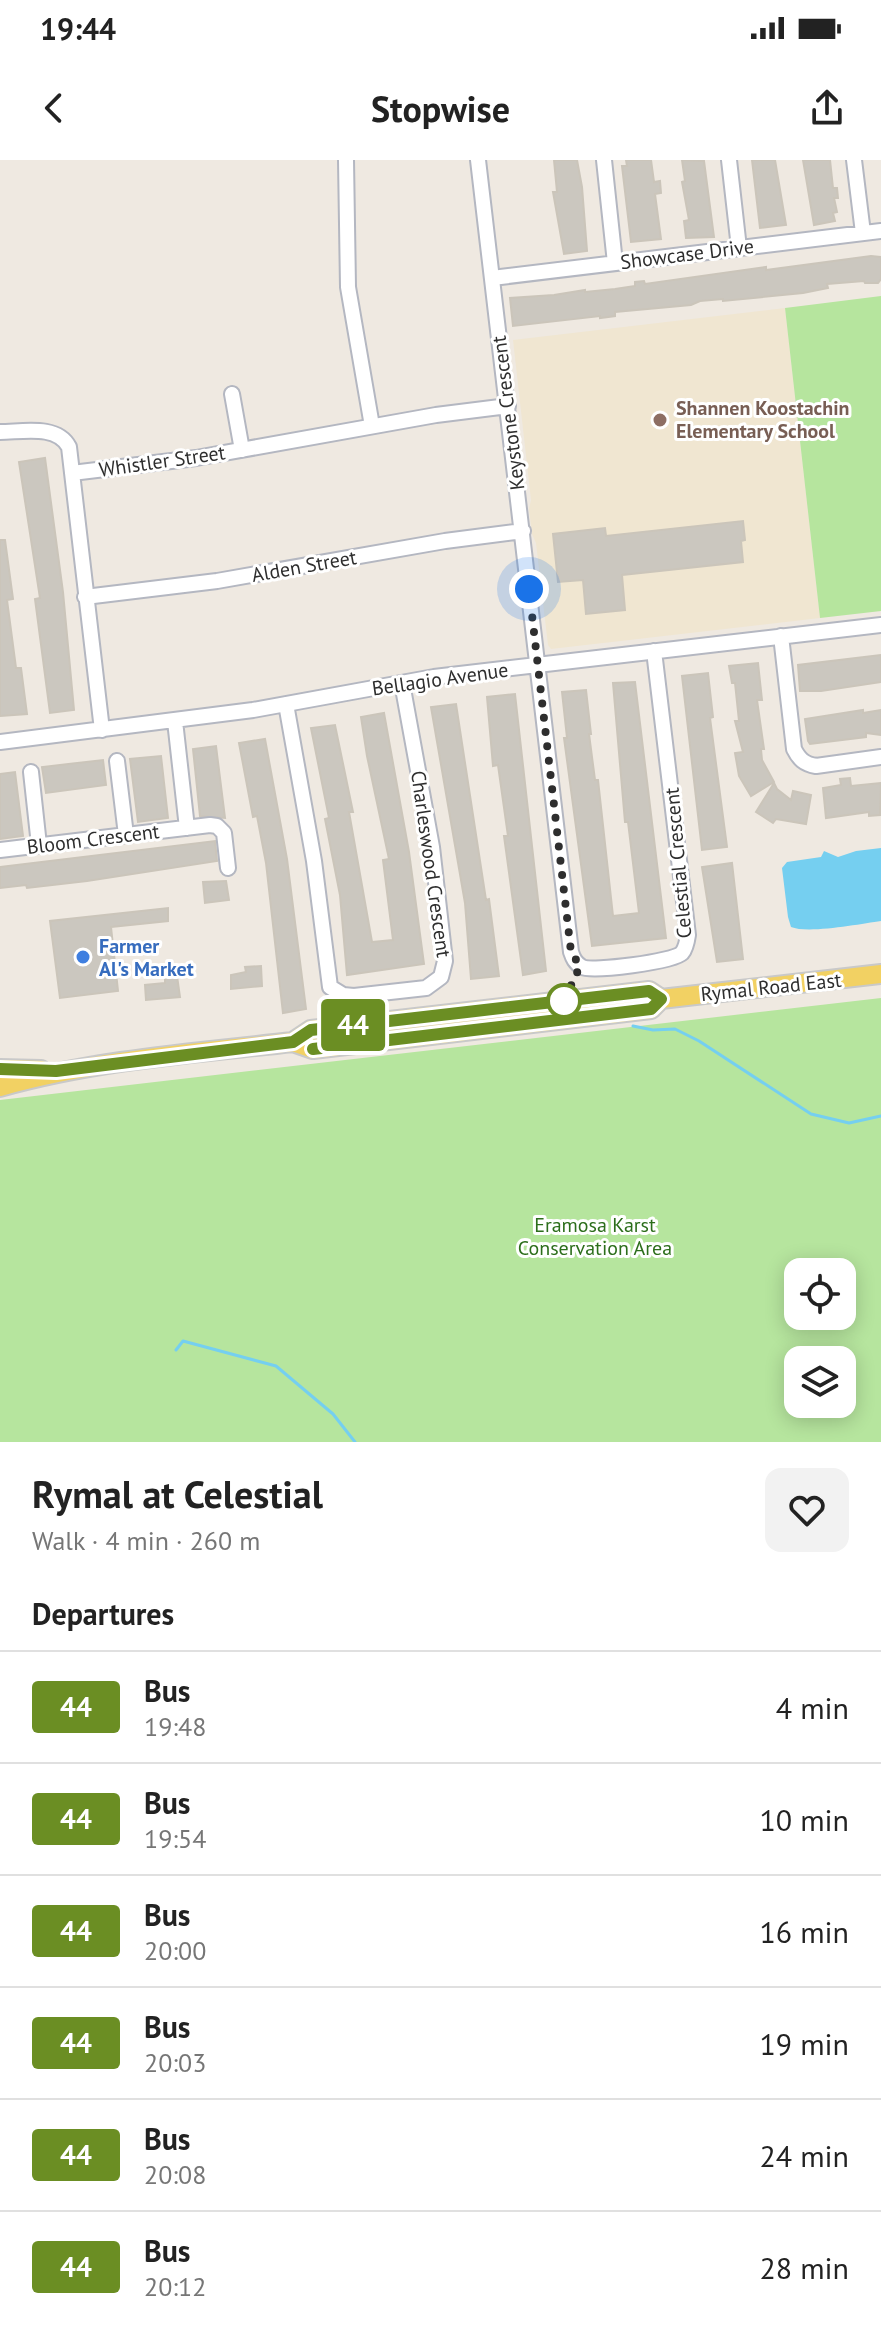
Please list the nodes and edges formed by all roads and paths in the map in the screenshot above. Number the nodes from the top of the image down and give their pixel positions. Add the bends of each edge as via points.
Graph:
1 (346, 160) edge
2 (478, 160) edge
3 (604, 160) edge
4 (729, 160) edge
5 (854, 160) edge
6 (881, 231) edge
7 (863, 233) junction
8 (739, 248) junction
9 (615, 263) junction
10 (492, 278) junction
11 (232, 394) dead end
12 (508, 406) junction
13 (372, 426) junction
14 (0, 432) edge
15 (242, 450) junction
16 (72, 473) junction
17 (523, 531) junction
18 (85, 597) junction
19 (881, 625) edge
20 (781, 636) junction
21 (654, 651) junction
22 (537, 665) junction
23 (402, 683) junction
24 (286, 704) junction
25 (175, 721) junction
26 (102, 730) junction
27 (0, 742) edge
28 (881, 757) edge
29 (117, 761) dead end
30 (31, 772) dead end
31 (187, 828) junction
32 (126, 835) junction
33 (39, 845) junction
34 (0, 850) edge
35 (228, 868) dead end
36 (881, 974) edge
37 (0, 1069) edge
38 (56, 1071) junction
39 (0, 1087) edge

1 - 13 street via 348,287
2 - 10 street, Keystone Crescent
3 - 9 street
4 - 8 street
5 - 7 street
6 - 7 street, Showcase Drive
7 - 8 street, Showcase Drive
8 - 9 street, Showcase Drive
9 - 10 street, Showcase Drive
10 - 12 street, Keystone Crescent
11 - 15 street
12 - 13 street, Whistler Street
12 - 17 street, Keystone Crescent
13 - 15 street, Whistler Street
14 - 16 street via 59,435 69,447
15 - 16 street, Whistler Street
16 - 18 street, Whistler Street
17 - 18 street, Alden Street
17 - 22 street, Keystone Crescent
18 - 26 street, Whistler Street
19 - 20 street, Bellagio Avenue
20 - 21 street, Bellagio Avenue
20 - 28 street via 797,756 816,766
21 - 22 street, Bellagio Avenue
21 - 22 street, Celestial Crescent via 688,935 681,953 667,960 588,969 574,961
22 - 23 street, Bellagio Avenue
23 - 24 street, Bellagio Avenue
23 - 24 street, Charleswood Crescent via 432,847 445,961 441,977 426,988 354,996 330,987
24 - 25 street, Bellagio Avenue
25 - 26 street, Bellagio Avenue
25 - 31 street, Bloom Crescent
26 - 27 street, Bellagio Avenue
29 - 32 street
30 - 33 street
31 - 32 street, Bloom Crescent
31 - 35 street, Bloom Crescent via 222,829
32 - 33 street, Bloom Crescent
33 - 34 street, Bloom Crescent
36 - 38 main road, Rymal Road East via 661,999 651,1009 313,1049 293,1042
37 - 38 main road, Rymal Road East
38 - 39 main road, Rymal Road East

